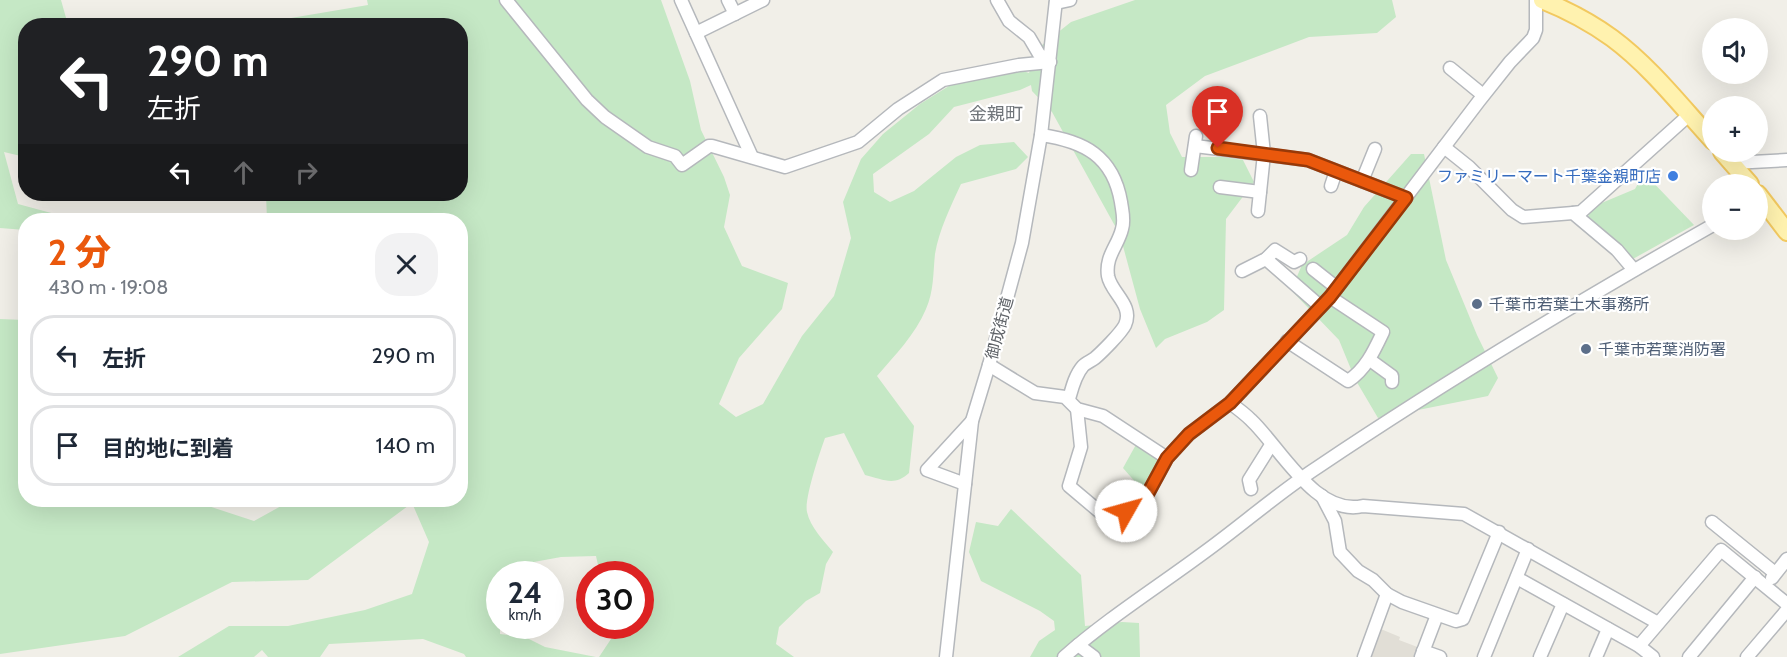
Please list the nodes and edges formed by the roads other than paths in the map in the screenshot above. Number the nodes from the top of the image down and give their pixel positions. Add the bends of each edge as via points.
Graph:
1 (506, 0) edge
2 (681, 0) edge
3 (728, 0) edge
4 (763, 0) edge
5 (997, 0) edge
6 (1070, 0) edge
7 (1536, 0) edge
8 (1542, 0) edge
9 (1056, 1) edge
10 (735, 14) junction
11 (696, 33) junction
12 (1050, 62) junction
13 (1450, 68) dead end
14 (1484, 95) junction
15 (1689, 115) junction
16 (1260, 116) dead end
17 (1702, 129) edge
18 (1041, 135) junction
19 (1444, 147) junction
20 (1376, 149) dead end
21 (1264, 154) junction
22 (752, 157) junction
23 (1768, 159) edge
24 (1787, 160) edge
25 (1732, 162) edge
26 (1191, 170) dead end
27 (1336, 171) junction
28 (1742, 174) edge
29 (1362, 182) junction
30 (1331, 186) dead end
31 (1220, 187) dead end
32 (1260, 192) junction
33 (1406, 198) junction
34 (1768, 208) edge
35 (1258, 211) dead end
36 (1573, 213) junction
37 (1702, 231) edge
38 (1787, 232) edge
39 (1266, 259) junction
40 (1299, 259) dead end
41 (1312, 269) dead end
42 (1634, 270) junction
43 (1242, 271) dead end
44 (1334, 292) junction
45 (1321, 307) junction
46 (1287, 341) junction
47 (1370, 360) junction
48 (989, 365) junction
49 (1392, 382) dead end
50 (1230, 403) junction
51 (1073, 404) junction
52 (972, 421) junction
53 (1271, 445) junction
54 (1167, 458) junction
55 (1303, 478) junction
56 (965, 484) junction
57 (1251, 489) dead end
58 (1322, 496) junction
59 (1712, 522) dead end
60 (1499, 532) junction
61 (1528, 549) junction
62 (1787, 559) edge
63 (1775, 573) junction
64 (1755, 577) junction
65 (1517, 578) junction
66 (1765, 586) junction
67 (1387, 594) junction
68 (1563, 604) junction
69 (1787, 604) edge
70 (1787, 610) edge
71 (1437, 615) junction
72 (1658, 623) junction
73 (1608, 629) junction
74 (1078, 645) junction
75 (1639, 646) junction
76 (1422, 654) edge
77 (946, 657) edge
78 (1064, 657) edge
79 (1094, 657) edge
80 (1364, 657) edge
81 (1440, 657) edge
82 (1484, 657) edge
83 (1540, 657) edge
84 (1596, 657) edge
85 (1653, 657) edge
86 (1689, 657) edge
87 (1747, 657) edge

1 - 22 street via 587,100 633,138 675,156 682,165 709,146
2 - 11 street
3 - 10 street
4 - 10 street
5 - 12 street via 1009,21
6 - 9 street
7 - 14 street via 1533,38
8 - 15 main road via 1582,18 1614,39
9 - 12 street, 御成街道
10 - 11 street
11 - 22 street
12 - 18 street, 御成街道
12 - 22 street via 943,80 898,109 858,142 814,158 785,167
13 - 14 street
14 - 19 street
15 - 17 main road
15 - 36 street via 1581,212
16 - 21 street
18 - 48 street, 御成街道 via 1022,243
18 - 51 street via 1096,153 1115,177 1123,218 1122,230 1108,258 1107,274 1128,315 1125,326 1075,379
19 - 33 street
19 - 36 street via 1523,217
20 - 29 street
21 - 26 street via 1195,141
21 - 27 street via 1308,160
21 - 32 street
23 - 24 street
25 - 28 main road
27 - 29 street
27 - 30 street
29 - 33 street
31 - 32 street
32 - 35 street
33 - 44 street
34 - 38 main road
36 - 42 street via 1617,250
37 - 42 street
39 - 40 street via 1275,250 1294,262
39 - 43 street
39 - 45 street
41 - 44 street
42 - 55 street
44 - 45 street
44 - 47 street via 1383,332
45 - 46 street
46 - 47 street via 1348,381
46 - 50 street
47 - 49 street via 1392,376
48 - 51 street via 1035,393
48 - 52 street, 御成街道
50 - 53 street via 1252,421
50 - 54 street via 1189,434
51 - 54 street via 1103,416
51 - 54 street via 1081,447 1069,486 1107,518 1138,506
52 - 56 street, 御成街道
52 - 56 street via 927,470
53 - 55 street
53 - 57 street via 1249,480
55 - 58 street
55 - 74 street
56 - 77 street, 御成街道
58 - 60 street via 1351,509 1363,506 1464,514
58 - 67 street via 1335,521 1340,552
59 - 63 street
60 - 61 street
60 - 71 street via 1462,618 1456,621
61 - 65 street
61 - 72 street
62 - 63 street
63 - 66 street
64 - 66 street
64 - 72 street via 1721,550
64 - 86 street
65 - 68 street
65 - 82 street
66 - 69 street
67 - 71 street
67 - 80 street
68 - 73 street
68 - 83 street
70 - 87 street
71 - 76 street
72 - 75 street
73 - 75 street
73 - 84 street
74 - 78 street
74 - 79 street
75 - 85 street
76 - 81 street

